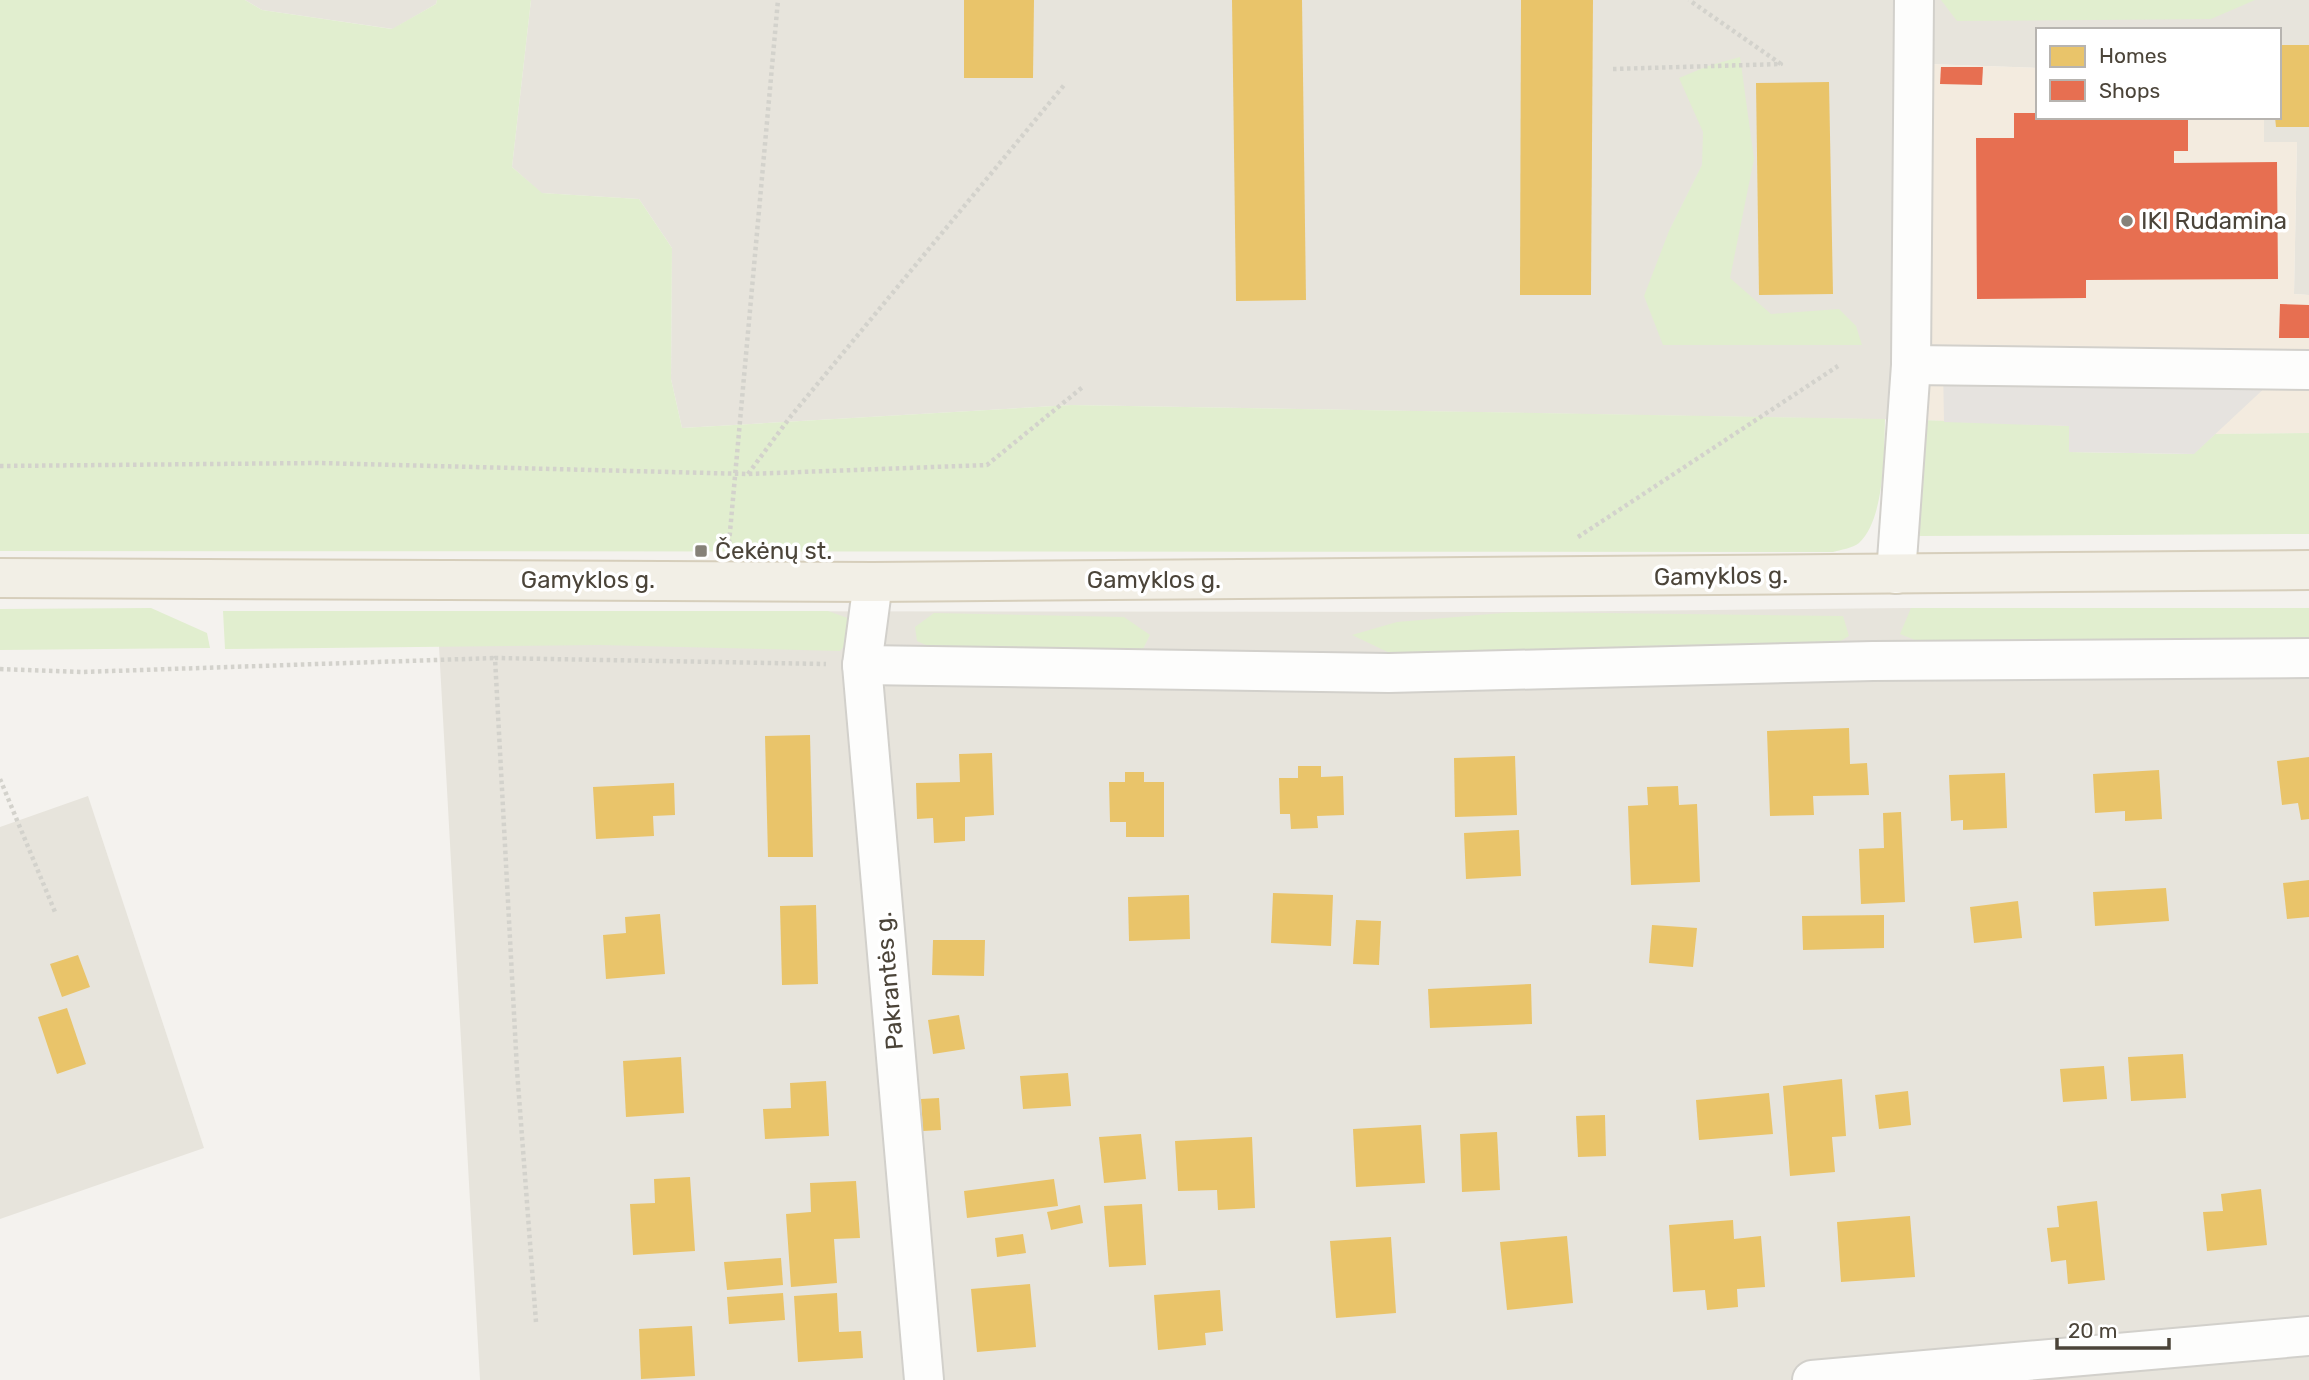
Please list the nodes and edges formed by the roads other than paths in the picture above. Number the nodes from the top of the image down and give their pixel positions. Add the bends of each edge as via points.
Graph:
1 (1914, 0) edge
2 (1911, 365) junction
3 (2309, 370) edge
4 (2309, 570) edge
5 (1896, 575) junction
6 (0, 578) edge
7 (873, 582) junction
8 (2309, 658) edge
9 (862, 665) junction
10 (2309, 1335) edge
11 (924, 1380) edge
12 (1812, 1380) edge

1 - 2 street
2 - 3 street
2 - 5 street
4 - 5 main road, Gamyklos g.
5 - 7 main road, Gamyklos g.
6 - 7 main road, Gamyklos g.
7 - 9 street, Pakrantės g.
8 - 9 street via 1873,661 1389,673
9 - 11 street, Pakrantės g.
10 - 12 street

